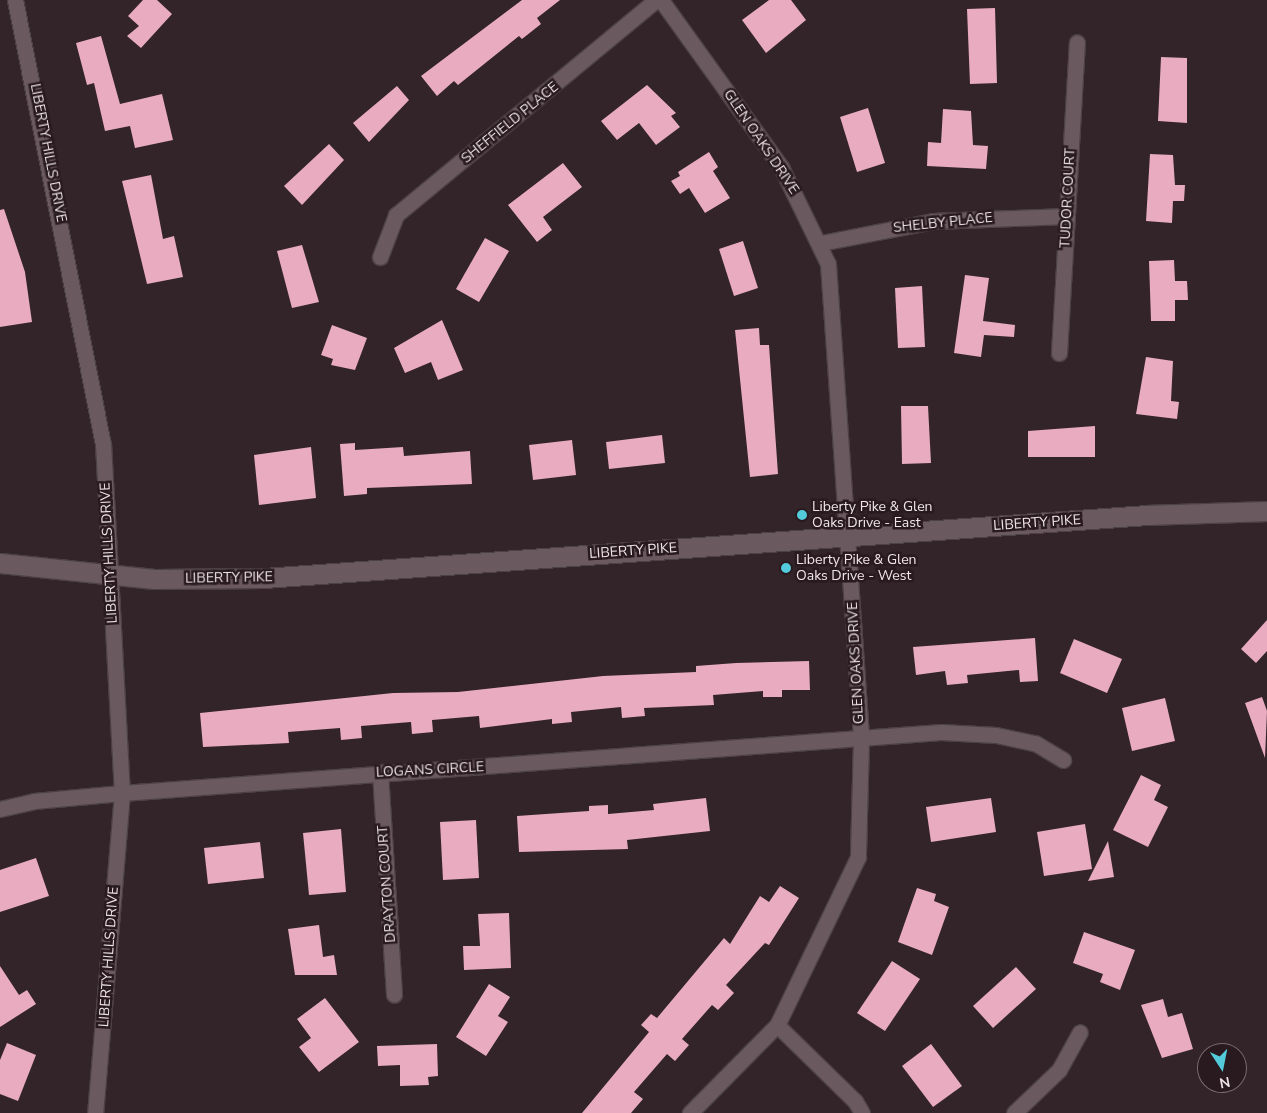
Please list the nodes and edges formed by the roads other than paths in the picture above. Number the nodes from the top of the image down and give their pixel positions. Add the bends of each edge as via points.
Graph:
1 (15, 0) edge
2 (656, 0) edge
3 (661, 0) edge
4 (1077, 44) dead end
5 (1067, 216) junction
6 (821, 243) junction
7 (380, 256) dead end
8 (1059, 353) dead end
9 (1267, 511) edge
10 (848, 535) junction
11 (0, 563) edge
12 (110, 576) junction
13 (861, 740) junction
14 (1063, 760) dead end
15 (380, 772) junction
16 (122, 793) junction
17 (0, 809) edge
18 (394, 995) dead end
19 (777, 1025) junction
20 (1080, 1032) dead end
21 (95, 1113) edge
22 (690, 1113) edge
23 (862, 1113) edge
24 (1014, 1113) edge

1 - 12 street, LIBERTY HILLS DRIVE via 101,434
2 - 7 street, SHEFFIELD PLACE via 396,215
3 - 6 street, GLEN OAKS DRIVE via 781,167
4 - 5 street, TUDOR COURT
5 - 6 street, SHELBY PLACE via 933,221
5 - 8 street, TUDOR COURT
6 - 10 street, GLEN OAKS DRIVE via 828,264
9 - 10 street, LIBERTY PIKE
10 - 12 street, LIBERTY PIKE via 328,574
10 - 13 street, GLEN OAKS DRIVE
11 - 12 street, LIBERTY PIKE
12 - 16 street, LIBERTY HILLS DRIVE
13 - 14 street, LOGANS CIRCLE via 941,732 996,734 1035,743
13 - 15 street, LOGANS CIRCLE
13 - 19 street, GLEN OAKS DRIVE via 858,857
15 - 16 street, LOGANS CIRCLE
15 - 18 street, DRAYTON COURT
16 - 17 street, LOGANS CIRCLE via 34,801
16 - 21 street, LIBERTY HILLS DRIVE
19 - 22 street, GLEN OAKS DRIVE
19 - 23 street via 855,1101
20 - 24 street via 1060,1070

